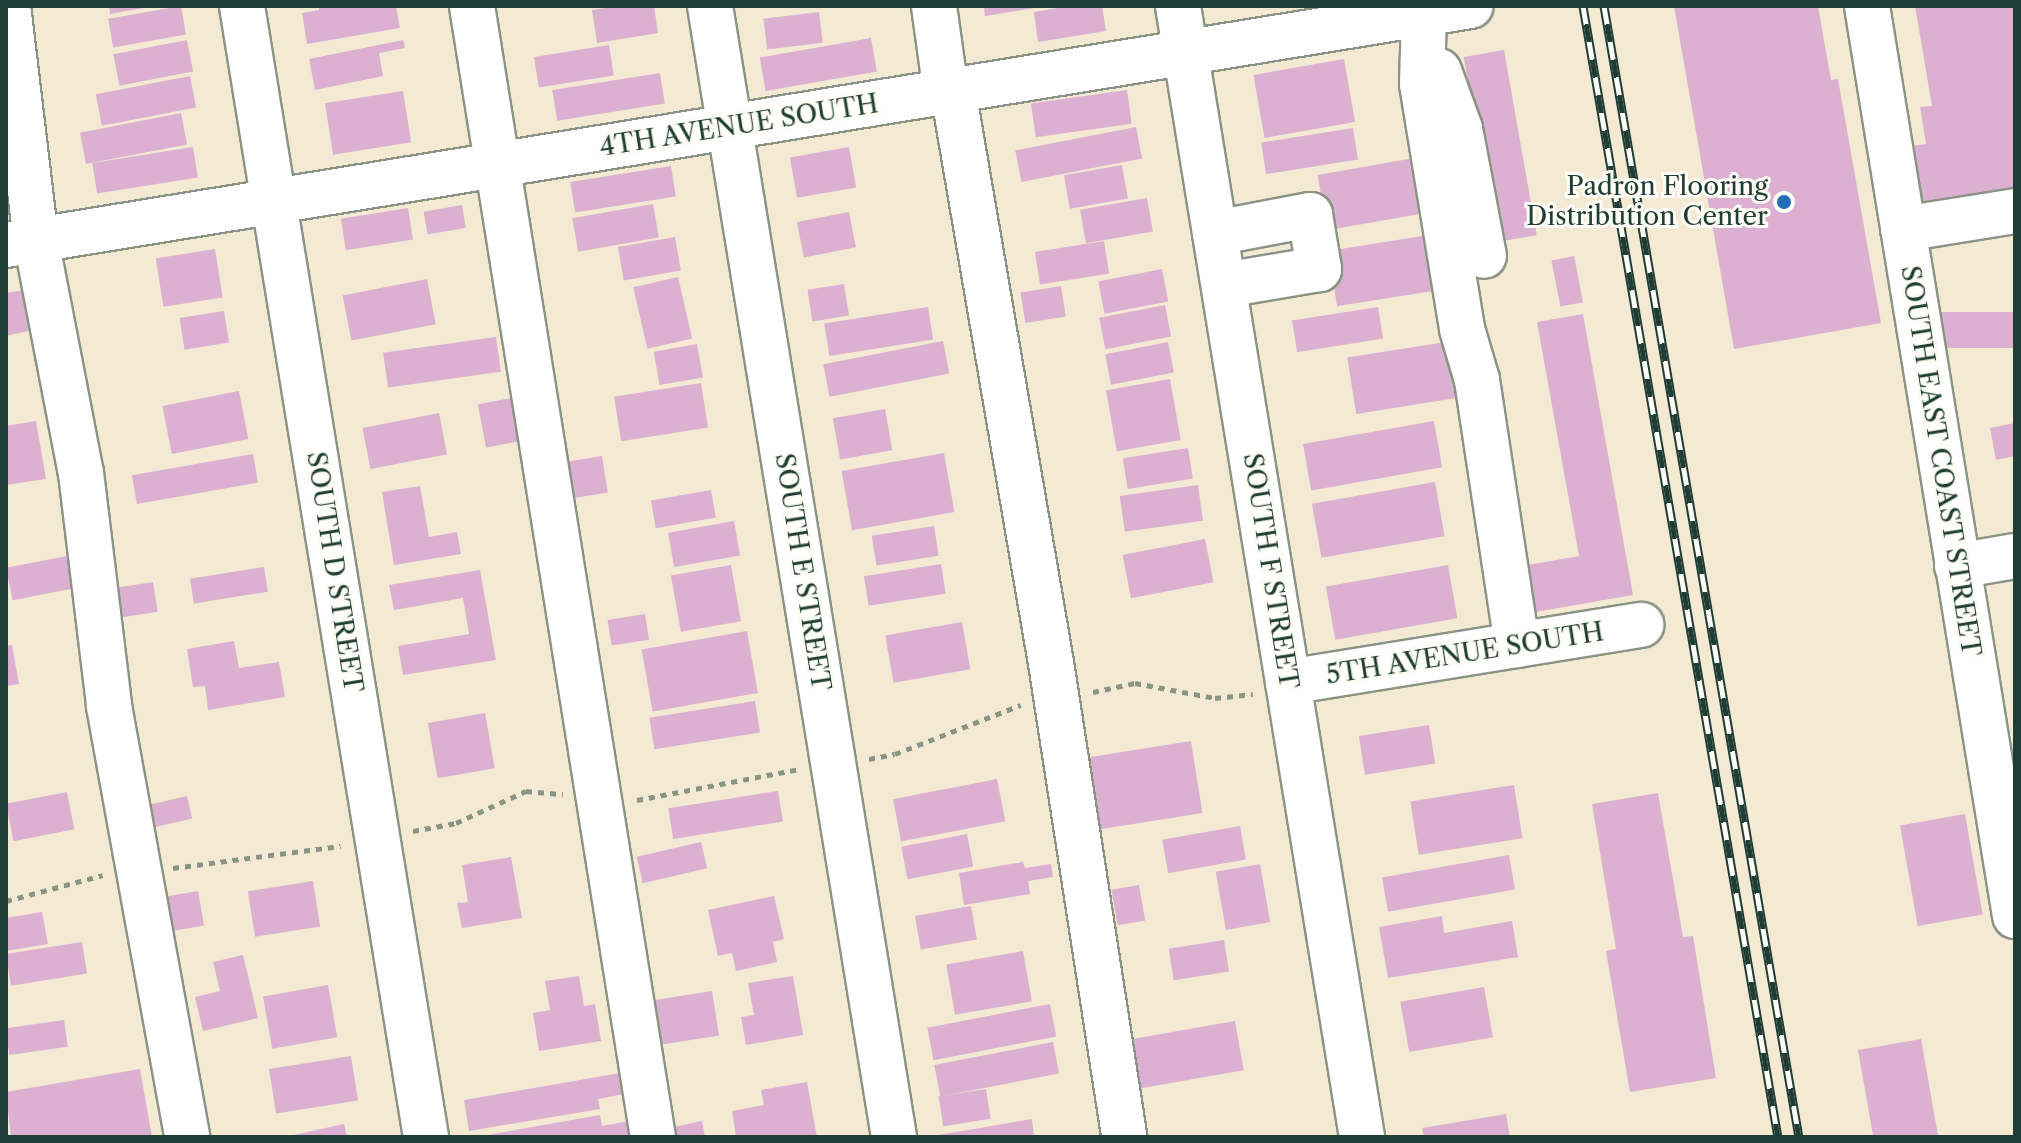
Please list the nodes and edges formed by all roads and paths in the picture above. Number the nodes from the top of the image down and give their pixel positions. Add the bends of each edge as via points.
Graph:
1 (8, 6) edge
2 (242, 6) edge
3 (472, 6) edge
4 (710, 6) edge
5 (934, 6) edge
6 (1178, 6) edge
7 (1471, 6) edge
8 (1867, 6) edge
9 (1424, 9) edge
10 (1186, 53) junction
11 (950, 92) junction
12 (730, 128) junction
13 (495, 166) junction
14 (273, 202) junction
15 (2015, 211) edge
16 (1903, 229) junction
17 (1215, 233) junction
18 (21, 243) edge
19 (1484, 256) dead end
20 (1224, 285) junction
21 (2015, 556) edge
22 (1957, 566) junction
23 (1641, 625) dead end
24 (1517, 645) junction
25 (1288, 682) junction
26 (2015, 916) edge
27 (187, 1137) edge
28 (426, 1137) edge
29 (653, 1137) edge
30 (894, 1137) edge
31 (1124, 1137) edge
32 (1362, 1137) edge

1 - 18 street
2 - 14 street, SOUTH D STREET
3 - 13 street
4 - 12 street, SOUTH E STREET
5 - 11 street
6 - 10 street, SOUTH F STREET
7 - 9 street, 4TH AVENUE SOUTH
8 - 16 street, SOUTH EAST COAST STREET
9 - 10 street, 4TH AVENUE SOUTH
9 - 19 street via 1441,82 1460,129
9 - 24 street via 1422,84 1459,314 1490,455
10 - 11 street, 4TH AVENUE SOUTH
10 - 17 street, SOUTH F STREET
11 - 12 street, 4TH AVENUE SOUTH
11 - 31 street via 1051,663
12 - 13 street, 4TH AVENUE SOUTH
12 - 30 street, SOUTH E STREET
13 - 14 street, 4TH AVENUE SOUTH
13 - 29 street
14 - 18 street, 4TH AVENUE SOUTH
14 - 28 street, SOUTH D STREET
15 - 16 street
16 - 22 street, SOUTH EAST COAST STREET
17 - 20 street, SOUTH F STREET
17 - 20 street via 1310,215 1319,269
18 - 27 street via 81,473 109,706
20 - 25 street, SOUTH F STREET
21 - 22 street
22 - 26 street, SOUTH EAST COAST STREET
23 - 24 street, 5TH AVENUE SOUTH
24 - 25 street, 5TH AVENUE SOUTH
25 - 32 street, SOUTH F STREET

